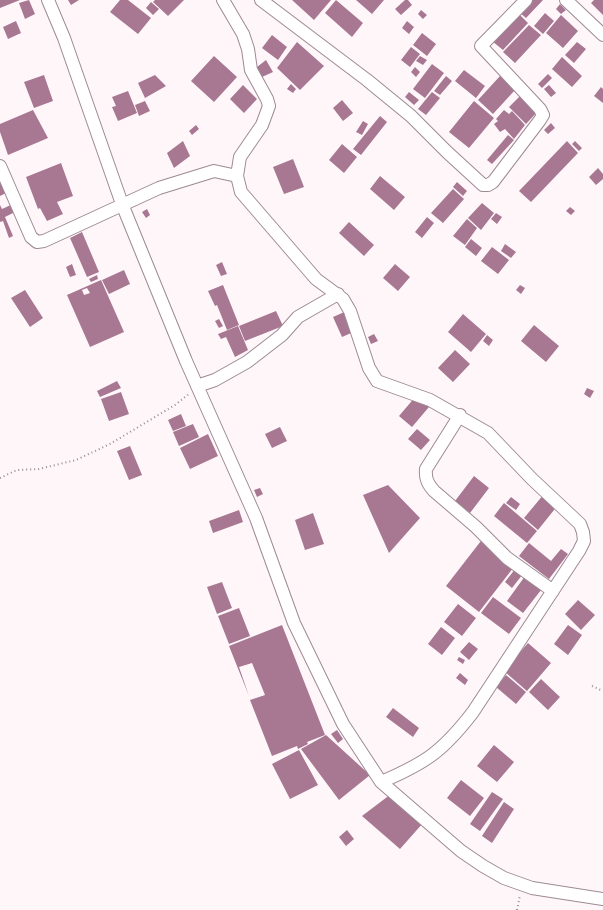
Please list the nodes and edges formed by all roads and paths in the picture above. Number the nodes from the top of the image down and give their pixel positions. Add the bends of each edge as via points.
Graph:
1 (48, 0) edge
2 (223, 0) edge
3 (261, 0) edge
4 (526, 0) edge
5 (566, 0) edge
6 (603, 35) edge
7 (0, 166) edge
8 (237, 176) junction
9 (122, 204) junction
10 (338, 294) junction
11 (193, 387) junction
12 (460, 415) junction
13 (0, 478) edge
14 (553, 591) junction
15 (592, 686) dead end
16 (603, 692) edge
17 (381, 782) junction
18 (522, 884) junction
19 (603, 899) edge
20 (517, 910) edge

1 - 9 street via 64,38
2 - 8 street via 243,34 251,70 269,106 262,125 240,157
3 - 4 street via 411,116 483,185 488,185 517,151 542,115 540,109 481,46
5 - 6 street
7 - 9 street via 31,237 38,242
8 - 9 street via 214,171 159,188
8 - 10 street via 241,192 249,204 316,279
9 - 11 street
10 - 11 street via 298,317 282,335 247,362 215,380
10 - 12 street via 347,305 368,368 377,381 430,400
11 - 13 path via 189,395 180,402 110,444 76,460 39,469 17,470
11 - 17 street via 256,518 294,624 343,724
12 - 14 street via 488,432 532,479 580,524 584,541
12 - 14 street via 426,469 425,477 428,483 507,558
14 - 17 street via 454,737 420,764
15 - 16 path
17 - 18 street via 461,851 504,878
18 - 19 street via 532,888
18 - 20 path

